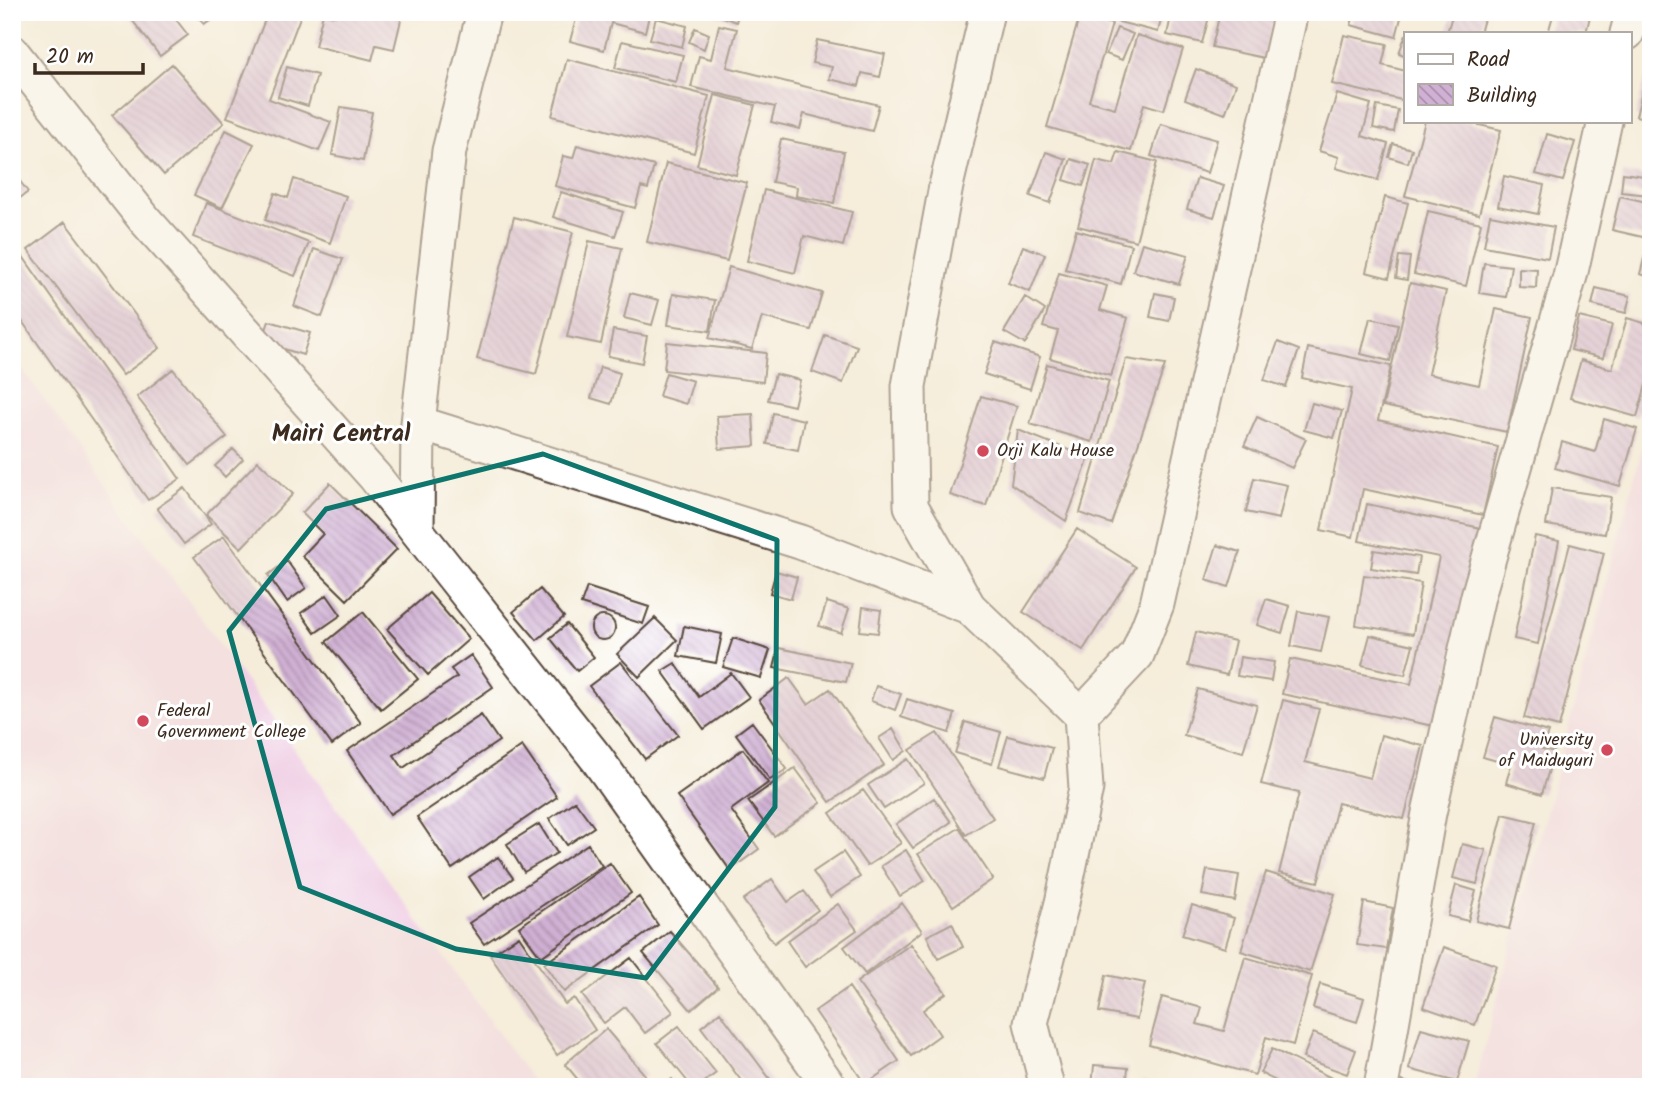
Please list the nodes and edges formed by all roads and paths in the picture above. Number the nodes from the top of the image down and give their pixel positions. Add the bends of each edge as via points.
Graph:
1 (484, 12) edge
2 (987, 12) edge
3 (1291, 12) edge
4 (1633, 12) edge
5 (1627, 32) edge
6 (12, 51) edge
7 (1605, 122) edge
8 (418, 424) junction
9 (417, 531) junction
10 (969, 607) junction
11 (1081, 715) junction
12 (830, 1087) edge
13 (1047, 1087) edge
14 (1381, 1087) edge

1 - 8 street via 449,151
2 - 10 street via 946,186 909,386 911,506
3 - 11 street via 1157,604 1137,656
4 - 5 street
6 - 9 street via 145,220
7 - 14 street via 1570,276 1475,609 1429,813
8 - 9 street
8 - 10 street via 800,542
9 - 12 street via 597,759
10 - 11 street
11 - 13 street via 1086,788 1031,1023

